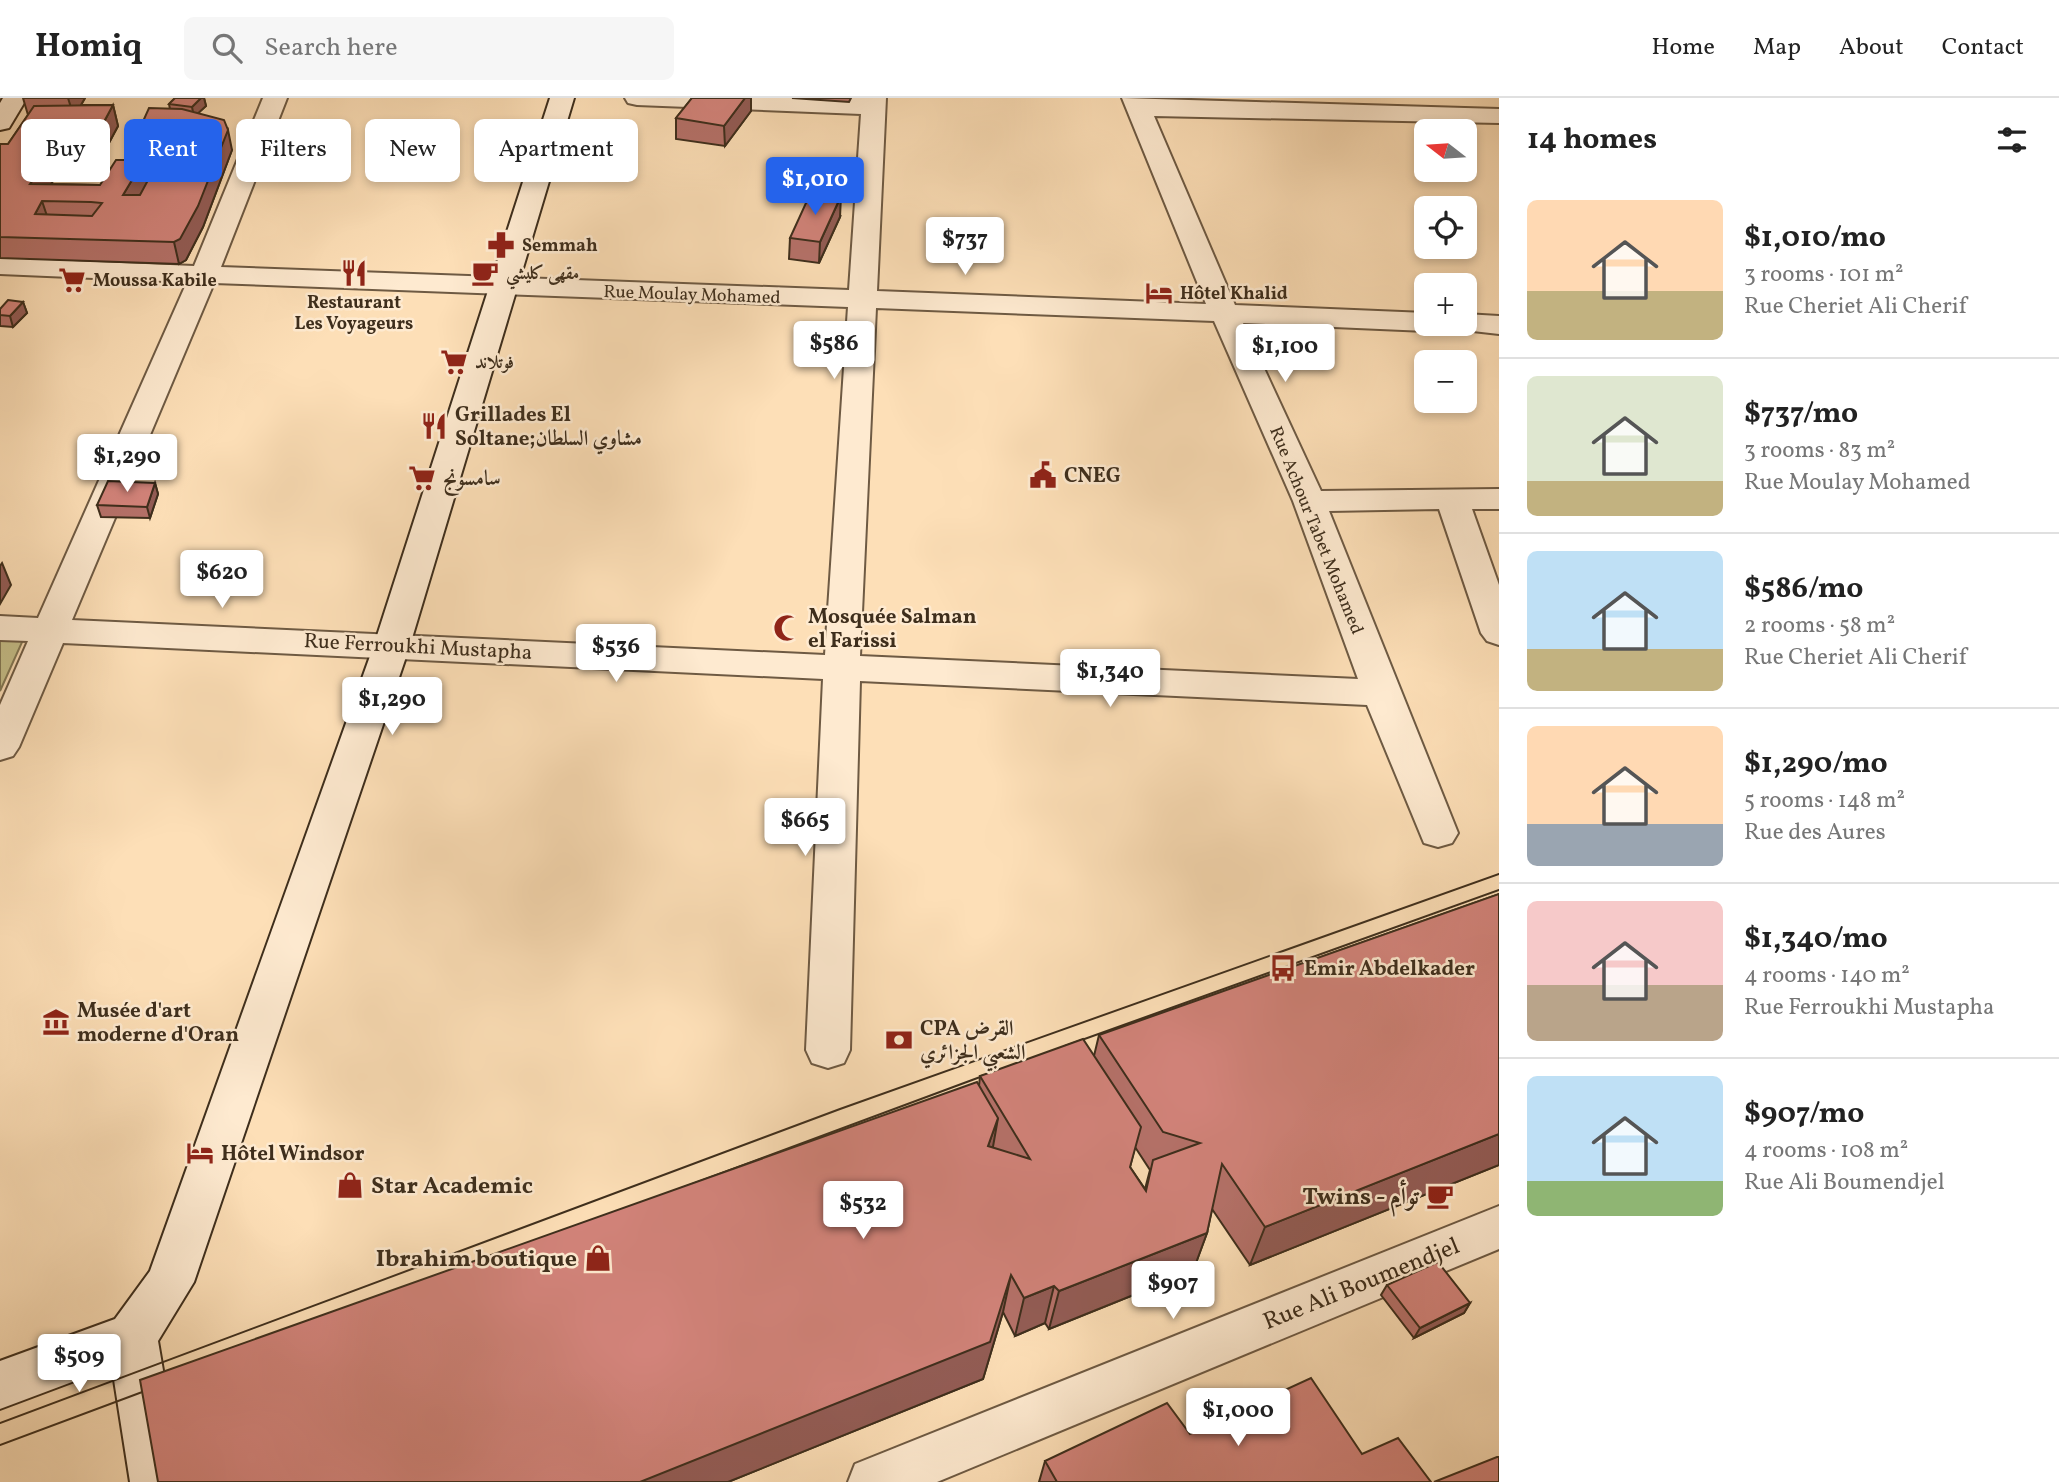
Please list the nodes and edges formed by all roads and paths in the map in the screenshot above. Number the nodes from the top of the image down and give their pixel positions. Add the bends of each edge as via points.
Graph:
1 (15, 98) edge
2 (275, 98) edge
3 (562, 98) edge
4 (637, 98) edge
5 (873, 102) edge
6 (1136, 103) edge
7 (1267, 105) edge
8 (1397, 107) edge
9 (1499, 116) edge
10 (0, 123) edge
11 (0, 266) edge
12 (204, 275) junction
13 (502, 289) junction
14 (864, 298) junction
15 (1224, 312) junction
16 (1414, 320) edge
17 (1477, 324) edge
18 (1499, 325) edge
19 (1499, 499) edge
20 (1452, 500) junction
21 (1309, 501) junction
22 (0, 628) edge
23 (49, 631) junction
24 (1499, 633) edge
25 (392, 645) junction
26 (842, 667) junction
27 (1381, 693) junction
28 (0, 747) edge
29 (1438, 832) dead end
30 (828, 1051) dead end
31 (1499, 1227) edge
32 (132, 1336) junction
33 (0, 1385) edge
34 (156, 1482) edge
35 (874, 1482) edge

1 - 10 street
2 - 12 street
3 - 13 street
4 - 5 street
5 - 14 street
6 - 7 street
6 - 15 street, Rue Achour Tabet Mohamed
7 - 8 street
8 - 9 street
11 - 12 street, Rue Moulay Mohamed
12 - 13 street, Rue Moulay Mohamed
12 - 23 street
13 - 14 street, Rue Moulay Mohamed
13 - 25 street
14 - 15 street, Rue Moulay Mohamed
14 - 26 street
15 - 16 street, Rue Moulay Mohamed
15 - 21 street, Rue Achour Tabet Mohamed
17 - 18 street
19 - 20 street
20 - 21 street
20 - 24 street
21 - 27 street, Rue Achour Tabet Mohamed
22 - 23 street, Rue Ferroukhi Mustapha
23 - 25 street, Rue Ferroukhi Mustapha
23 - 28 street
25 - 26 street, Rue Ferroukhi Mustapha
25 - 32 street via 170,1282
26 - 27 street, Rue Ferroukhi Mustapha
26 - 30 street
27 - 29 street, Rue Achour Tabet Mohamed
31 - 35 street, Rue Ali Boumendjel
32 - 33 street
32 - 34 street

